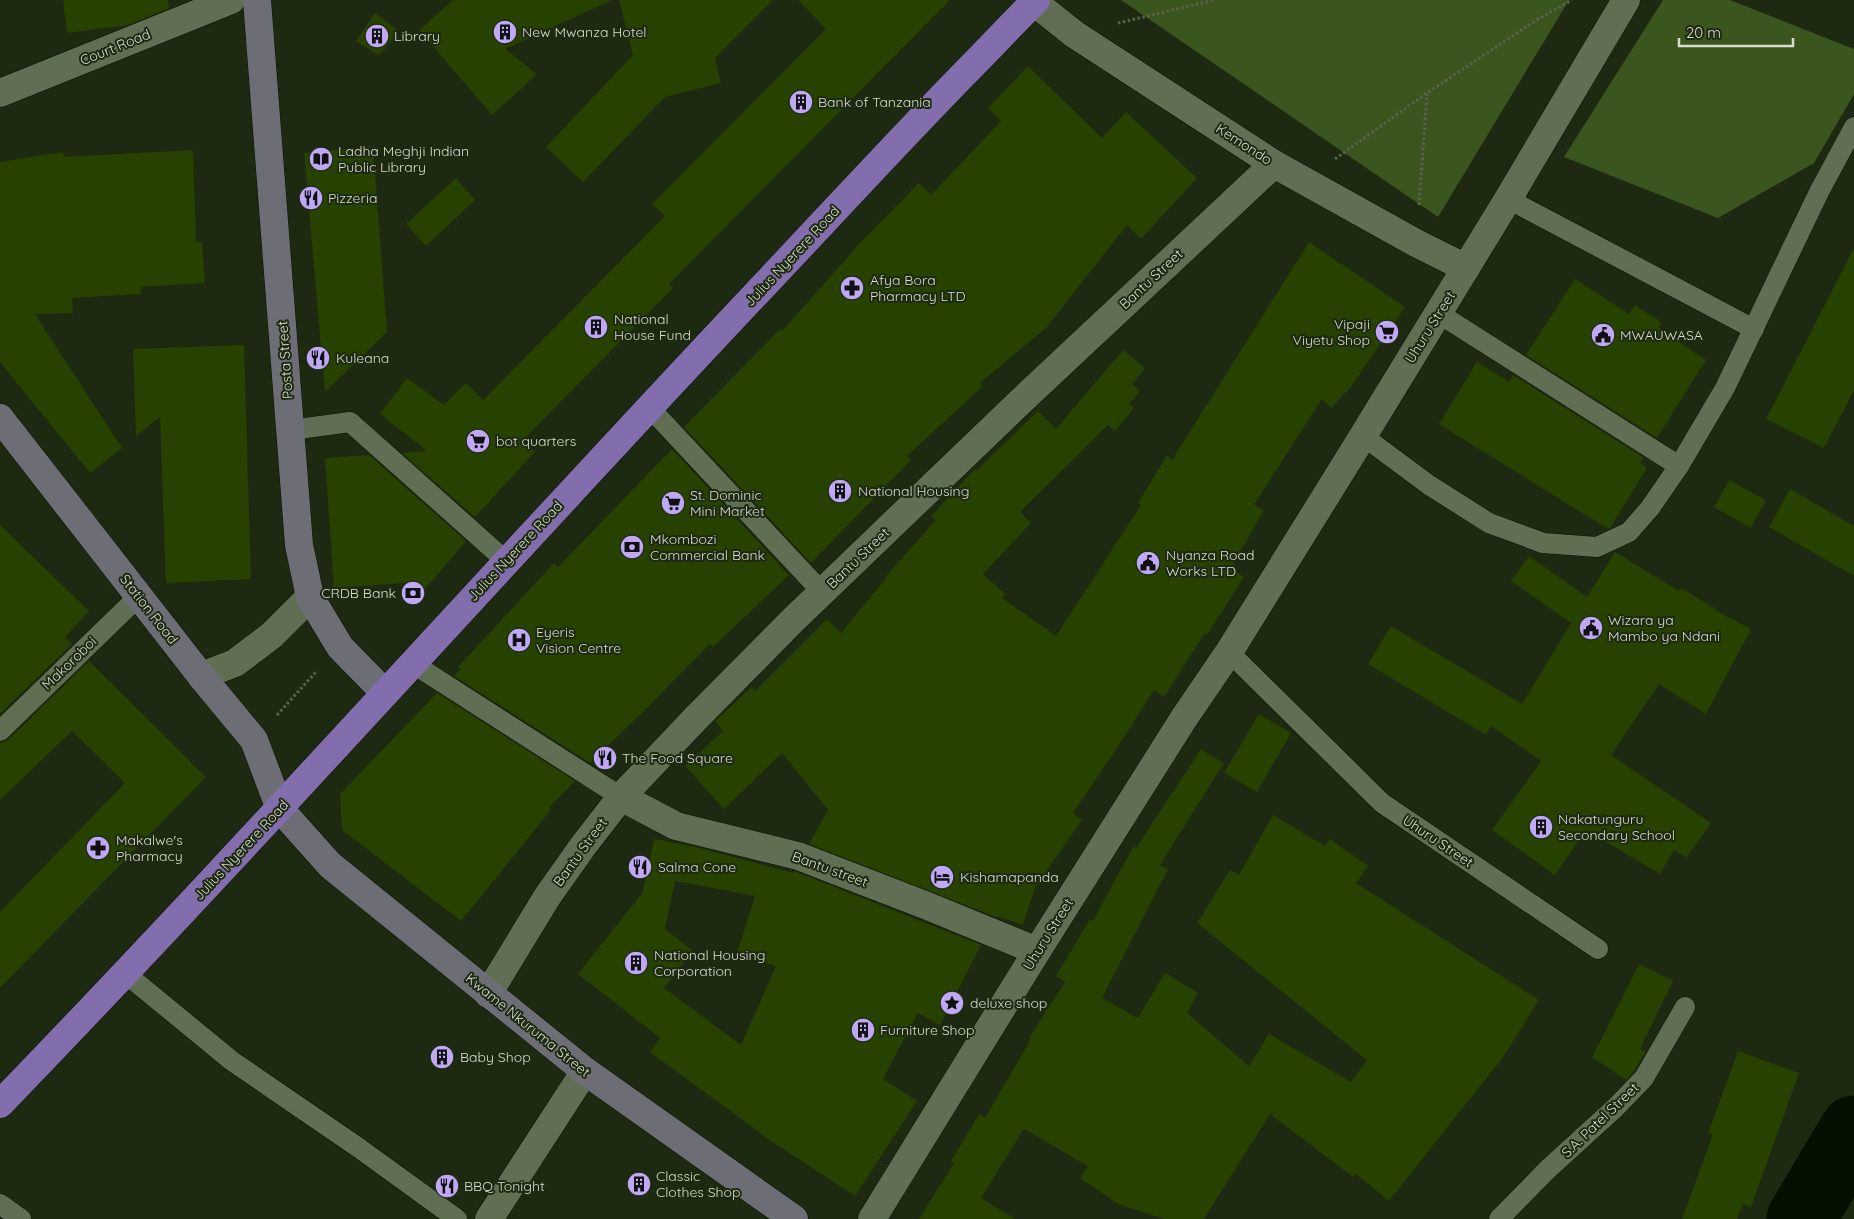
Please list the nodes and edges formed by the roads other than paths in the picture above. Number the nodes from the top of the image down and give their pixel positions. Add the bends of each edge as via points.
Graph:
1 (231, 0) edge
2 (257, 0) edge
3 (1626, 0) edge
4 (1035, 1) edge
5 (0, 93) edge
6 (1854, 127) edge
7 (1274, 164) junction
8 (1508, 199) junction
9 (1466, 268) junction
10 (1438, 313) junction
11 (1754, 329) junction
12 (649, 407) junction
13 (0, 418) edge
14 (290, 430) junction
15 (1363, 436) junction
16 (1679, 466) junction
17 (506, 561) junction
18 (822, 592) junction
19 (139, 596) junction
20 (310, 597) junction
21 (1229, 652) junction
22 (412, 663) junction
23 (202, 676) junction
24 (385, 693) junction
25 (0, 731) edge
26 (621, 797) junction
27 (280, 809) junction
28 (1598, 949) dead end
29 (1037, 951) junction
30 (126, 974) junction
31 (488, 994) junction
32 (1685, 1007) dead end
33 (586, 1071) junction
34 (0, 1104) edge
35 (0, 1204) edge
36 (22, 1219) edge
37 (457, 1219) edge
38 (489, 1219) edge
39 (794, 1219) edge
40 (872, 1219) edge
41 (1499, 1219) edge

1 - 5 street, Court Road
2 - 14 main road, Posta Street
3 - 8 street, Uhuru Street
4 - 7 street, Kemondo via 1074,34
4 - 12 highway, Julius Nyerere Road
6 - 11 lane via 1819,192
7 - 9 street, Kemondo
7 - 18 street, Bantu Street
8 - 9 street, Uhuru Street
8 - 11 lane
9 - 10 street, Uhuru Street
10 - 15 street, Uhuru Street
10 - 16 lane
11 - 16 lane via 1725,388
12 - 17 highway, Julius Nyerere Road
12 - 18 lane
13 - 19 main road, Station Road
14 - 17 lane via 350,422
14 - 20 main road, Posta Street via 299,545
15 - 16 lane via 1429,486 1489,523 1543,544 1597,547 1629,532
15 - 21 street, Uhuru Street
17 - 22 highway, Julius Nyerere Road
18 - 26 street, Bantu Street
19 - 23 main road, Station Road
19 - 25 lane, Makoroboi
20 - 23 street via 272,635 235,662
20 - 24 main road, Posta Street via 340,647
21 - 28 lane, Uhuru Street via 1382,803
21 - 29 street, Uhuru Street
22 - 24 highway, Julius Nyerere Road
22 - 26 lane
23 - 27 main road, Station Road via 254,740
24 - 27 highway, Julius Nyerere Road
26 - 29 street, Bantu street via 676,826 798,856
26 - 31 street, Bantu Street via 547,897
27 - 30 highway, Julius Nyerere Road
27 - 31 main road, Kwame Nkuruma Street via 330,865
29 - 40 street, Uhuru Street
30 - 34 highway, Julius Nyerere Road
30 - 37 lane via 232,1061
31 - 33 main road, Kwame Nkuruma Street
32 - 41 lane, S.A. Patel Street via 1644,1078
33 - 38 street
33 - 39 main road, Kwame Nkuruma Street
35 - 36 lane

